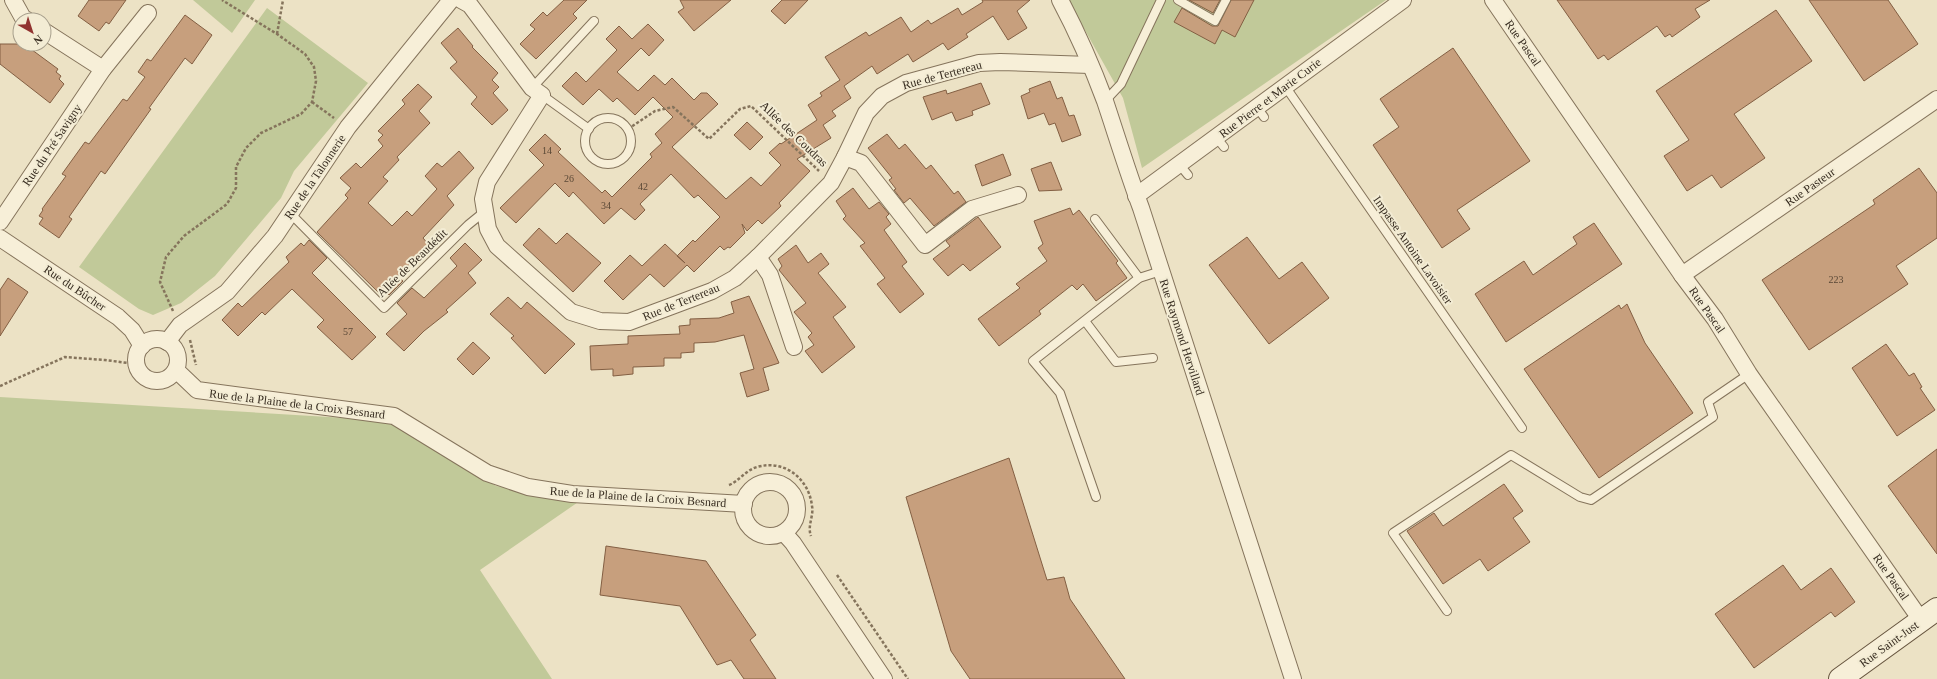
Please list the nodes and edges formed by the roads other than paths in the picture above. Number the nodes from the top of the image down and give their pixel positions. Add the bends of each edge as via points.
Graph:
1 (13, 0) edge
2 (451, 0) edge
3 (461, 0) edge
4 (1060, 0) edge
5 (1161, 0) edge
6 (1178, 0) edge
7 (1226, 0) edge
8 (1403, 0) edge
9 (1493, 0) edge
10 (20, 12) edge
11 (148, 13) dead end
12 (594, 21) dead end
13 (52, 36) edge
14 (1090, 65) junction
15 (104, 68) junction
16 (1285, 86) junction
17 (537, 92) junction
18 (1937, 99) edge
19 (1105, 101) junction
20 (589, 129) junction
21 (846, 157) junction
22 (1018, 195) dead end
23 (1136, 196) junction
24 (484, 212) junction
25 (290, 214) junction
26 (1095, 219) dead end
27 (0, 222) edge
28 (0, 238) edge
29 (758, 257) junction
30 (1161, 271) junction
31 (1682, 275) junction
32 (1140, 278) junction
33 (1085, 321) junction
34 (167, 342) junction
35 (142, 346) junction
36 (794, 347) dead end
37 (1153, 358) dead end
38 (176, 370) junction
39 (1749, 374) junction
40 (1522, 428) dead end
41 (1096, 497) dead end
42 (744, 504) junction
43 (784, 533) junction
44 (1446, 611) dead end
45 (1929, 615) edge
46 (884, 679) edge
47 (1293, 679) edge
48 (1840, 679) edge

1 - 10 street
2 - 25 street, Rue de la Talonnerie via 348,127
3 - 17 street via 470,5
4 - 14 street, Rue Raymond Hervillard
5 - 19 lane via 1121,84
6 - 7 lane via 1215,21
8 - 16 street, Rue Pierre et Marie Curie
9 - 31 street, Rue Pascal
11 - 15 street, Rue du Pré Savigny
12 - 17 lane
13 - 15 street
14 - 19 street, Rue Raymond Hervillard
14 - 21 street, Rue de Tertereau via 979,63 906,83 882,96 866,113
15 - 27 street, Rue du Pré Savigny
16 - 23 street, Rue Pierre et Marie Curie via 1260,112 1183,170
16 - 40 lane, Impasse Antoine Lavoisier
17 - 20 lane
17 - 24 street, Rue de Tertereau via 487,182 483,199
18 - 31 street, Rue Pasteur
19 - 23 street, Rue Raymond Hervillard
20 - 20 lane via 586,146 594,159 609,164 617,163 628,152 631,137 623,123 608,118 600,120
21 - 22 street via 861,162 925,245 972,209
21 - 29 street, Rue de Tertereau via 831,182
23 - 30 street, Rue Raymond Hervillard
24 - 25 lane, Allée de Beaudédit via 384,308
24 - 29 street, Rue de Tertereau via 488,229 497,246 571,312 600,321 629,322 712,291 734,278
25 - 34 street, Rue de la Talonnerie via 275,236 227,292 180,324
26 - 32 lane
28 - 35 street, Rue du Bûcher via 118,317 132,330
29 - 36 street via 770,275
30 - 32 lane
30 - 47 street, Rue Raymond Hervillard
31 - 39 street, Rue Pascal via 1715,319
32 - 33 lane
33 - 37 lane via 1116,362
33 - 41 lane via 1033,361 1060,394
34 - 35 street via 156,339
34 - 38 street via 178,354
35 - 38 street via 138,351 136,364 141,374 151,381 163,381
38 - 42 street, Rue de la Plaine de la Croix Besnard via 197,390 394,416 488,473 528,487 572,494
39 - 44 lane via 1708,402 1714,418 1591,500 1580,498 1511,455 1393,533
39 - 45 street, Rue Pascal
42 - 43 street via 747,524 754,531 764,536
42 - 43 street via 747,495 763,483 772,482 790,490 797,508 796,518
43 - 46 street via 793,542
45 - 48 street, Rue Saint-Just

